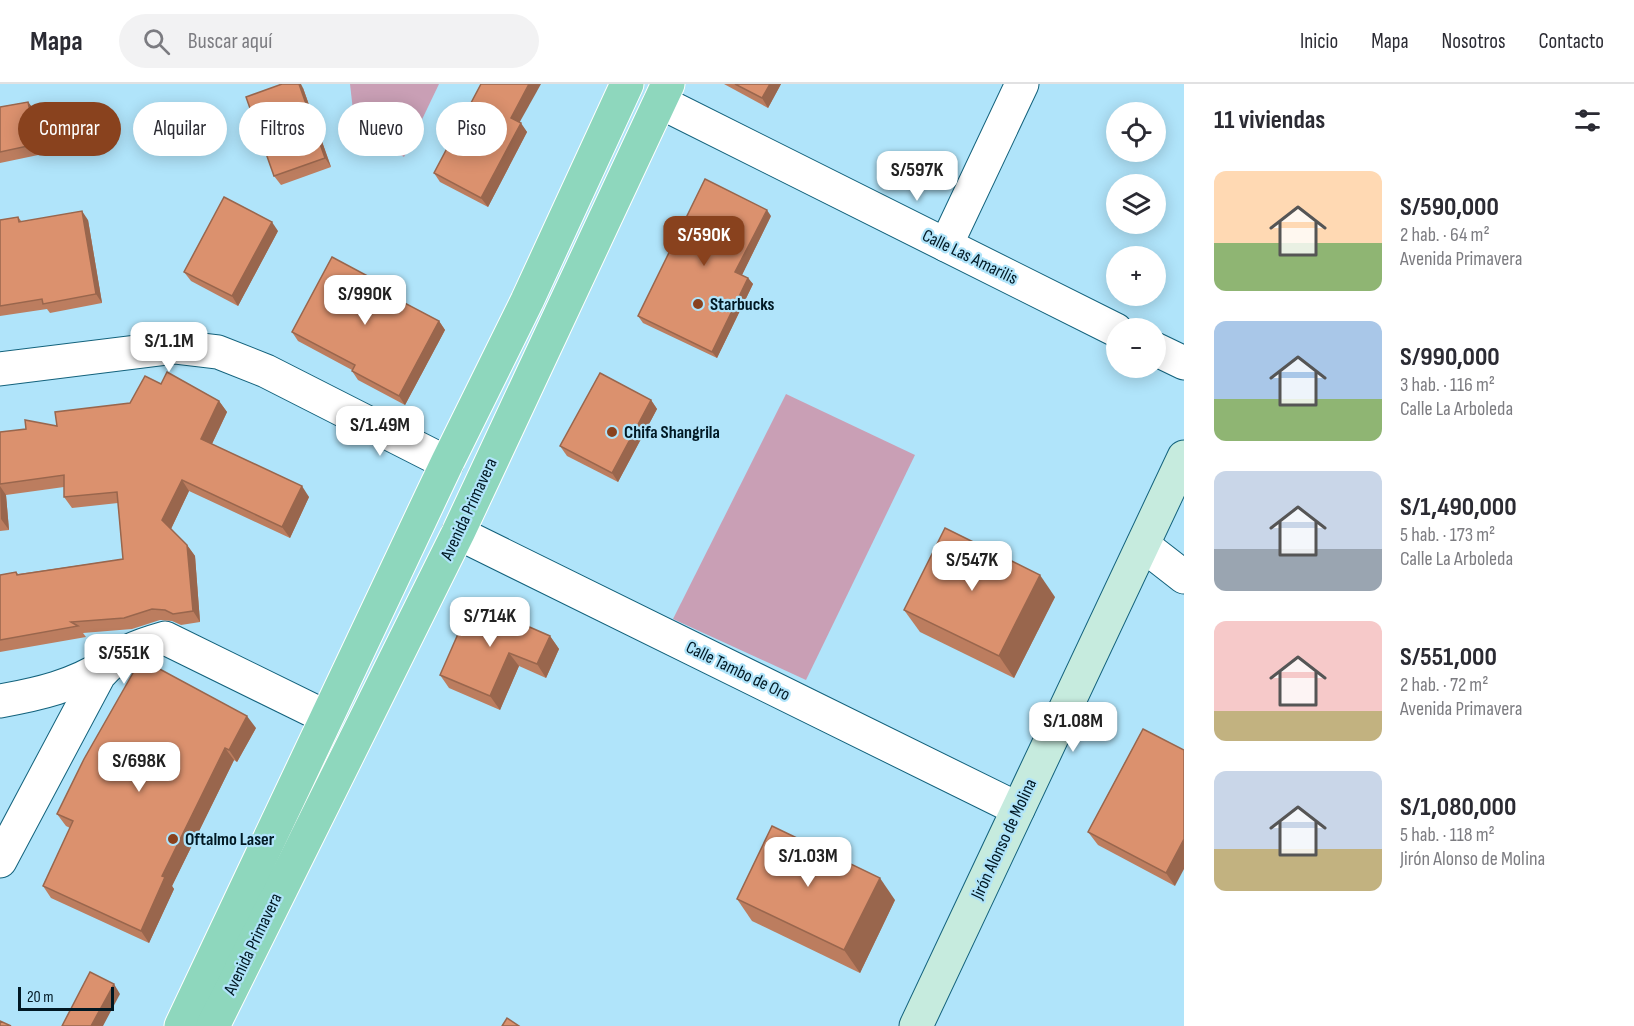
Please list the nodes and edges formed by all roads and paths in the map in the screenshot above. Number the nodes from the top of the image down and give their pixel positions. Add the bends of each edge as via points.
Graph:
1 (627, 84) edge
2 (1022, 84) edge
3 (664, 93) edge
4 (946, 245) junction
5 (1106, 325) edge
6 (1166, 354) edge
7 (1184, 363) edge
8 (0, 369) edge
9 (1184, 458) edge
10 (447, 463) junction
11 (458, 533) junction
12 (1143, 545) junction
13 (1184, 577) edge
14 (110, 663) junction
15 (0, 701) edge
16 (326, 717) junction
17 (1018, 809) junction
18 (0, 861) edge
19 (181, 1026) edge
20 (213, 1026) edge
21 (916, 1026) edge

1 - 10 main road, Avenida Primavera
2 - 4 street
3 - 4 street, Calle Las Amarilis via 696,120
3 - 11 main road, Avenida Primavera
4 - 5 street, Calle Las Amarilis
6 - 7 street
8 - 10 street via 176,347 218,352 266,371
9 - 12 main road, Jirón Alonso de Molina
10 - 16 main road, Avenida Primavera
11 - 17 street, Calle Tambo de Oro
11 - 20 main road, Avenida Primavera
12 - 13 street
12 - 17 main road, Jirón Alonso de Molina
14 - 15 street via 64,687
14 - 16 street via 134,647 165,638
14 - 18 street via 99,675
16 - 19 main road, Avenida Primavera
17 - 21 main road, Jirón Alonso de Molina

